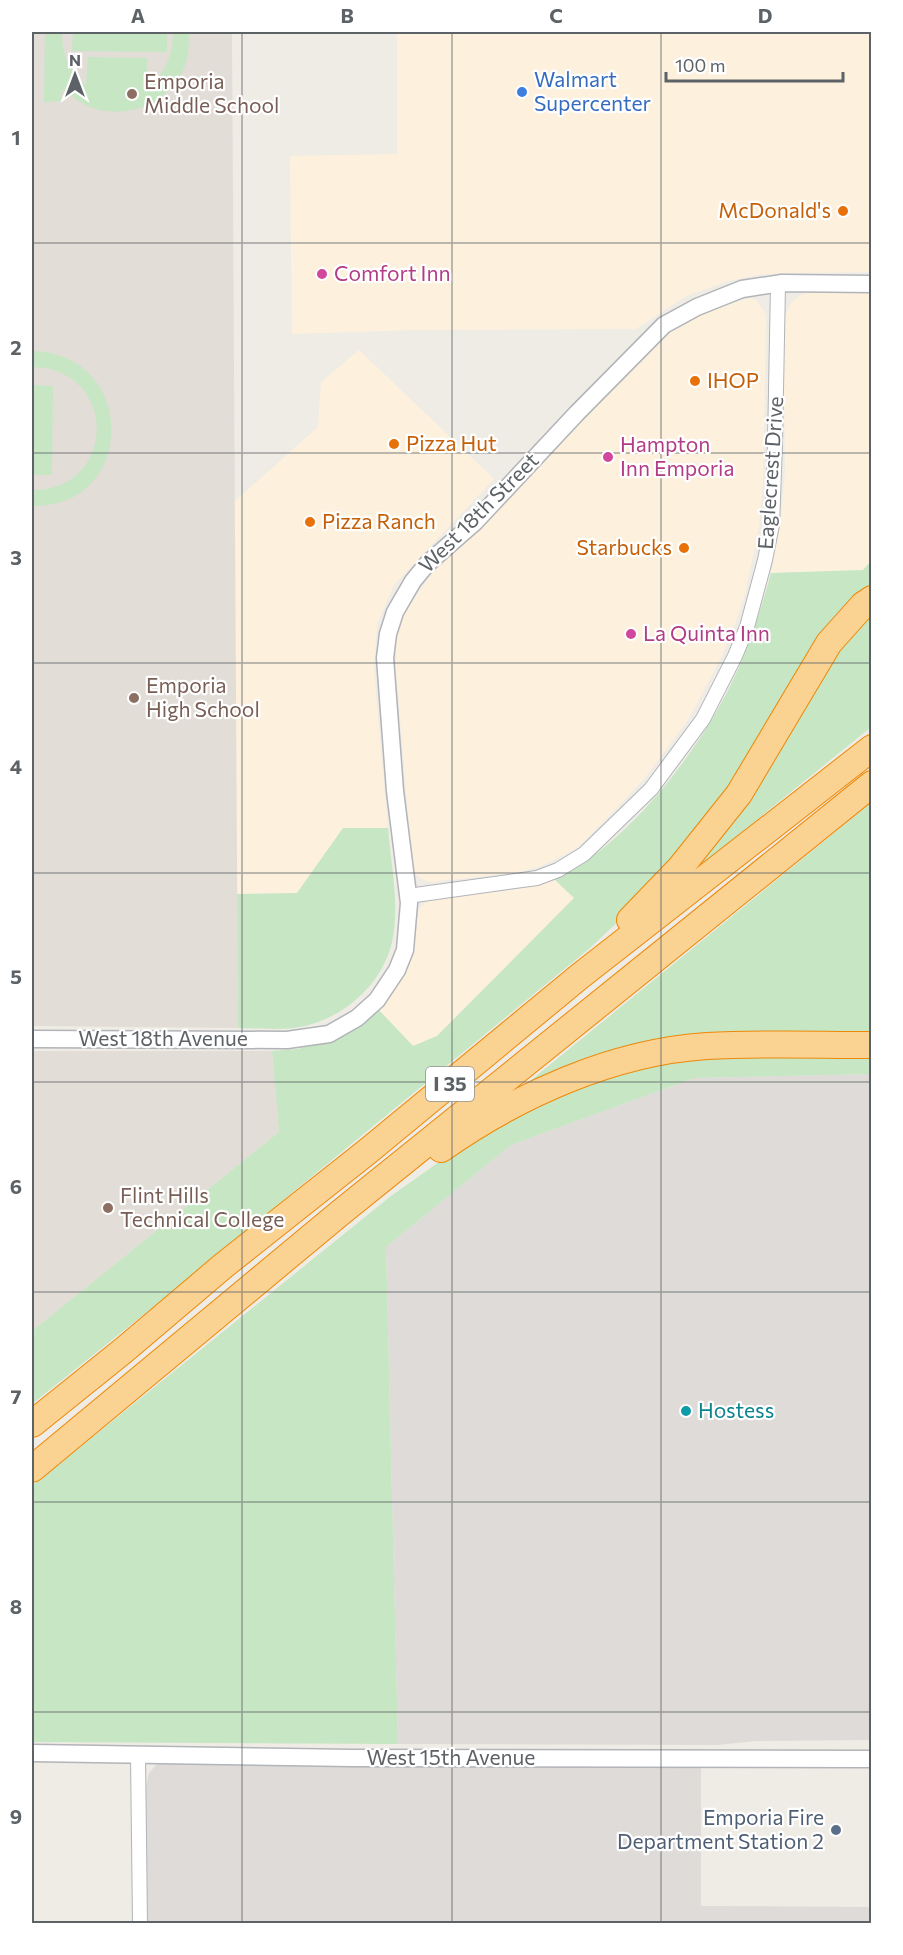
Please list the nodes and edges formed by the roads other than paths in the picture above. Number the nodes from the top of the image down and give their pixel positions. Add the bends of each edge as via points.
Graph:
1 (778, 284) junction
2 (872, 284) edge
3 (872, 599) edge
4 (872, 748) edge
5 (872, 784) edge
6 (408, 896) junction
7 (580, 976) junction
8 (32, 1039) edge
9 (294, 1039) joint
10 (872, 1045) edge
11 (340, 1213) junction
12 (32, 1424) edge
13 (32, 1469) edge
14 (872, 1749) edge
15 (32, 1753) edge
16 (138, 1754) junction
17 (844, 1759) junction
18 (872, 1759) edge
19 (140, 1923) edge

1 - 2 street, West 18th Street
1 - 6 street, West 18th Street via 742,290 697,307 664,326 475,522 427,564 394,612 385,658
1 - 6 street, Eaglecrest Drive via 772,525 747,627 704,719 651,789 584,854 558,870 509,883
3 - 7 highway via 829,643 739,794 680,868
4 - 7 highway, I 35
5 - 11 highway, I 35
6 - 9 street, West 18th Street via 405,950 377,1000 357,1018 329,1034
7 - 12 highway, I 35
8 - 9 street, West 18th Avenue
10 - 11 highway via 707,1046 663,1052 601,1069 510,1107
11 - 13 highway, I 35
14 - 17 street
15 - 16 street, West 15th Avenue
16 - 17 street, West 15th Avenue
16 - 19 street
17 - 18 street, West 15th Avenue

